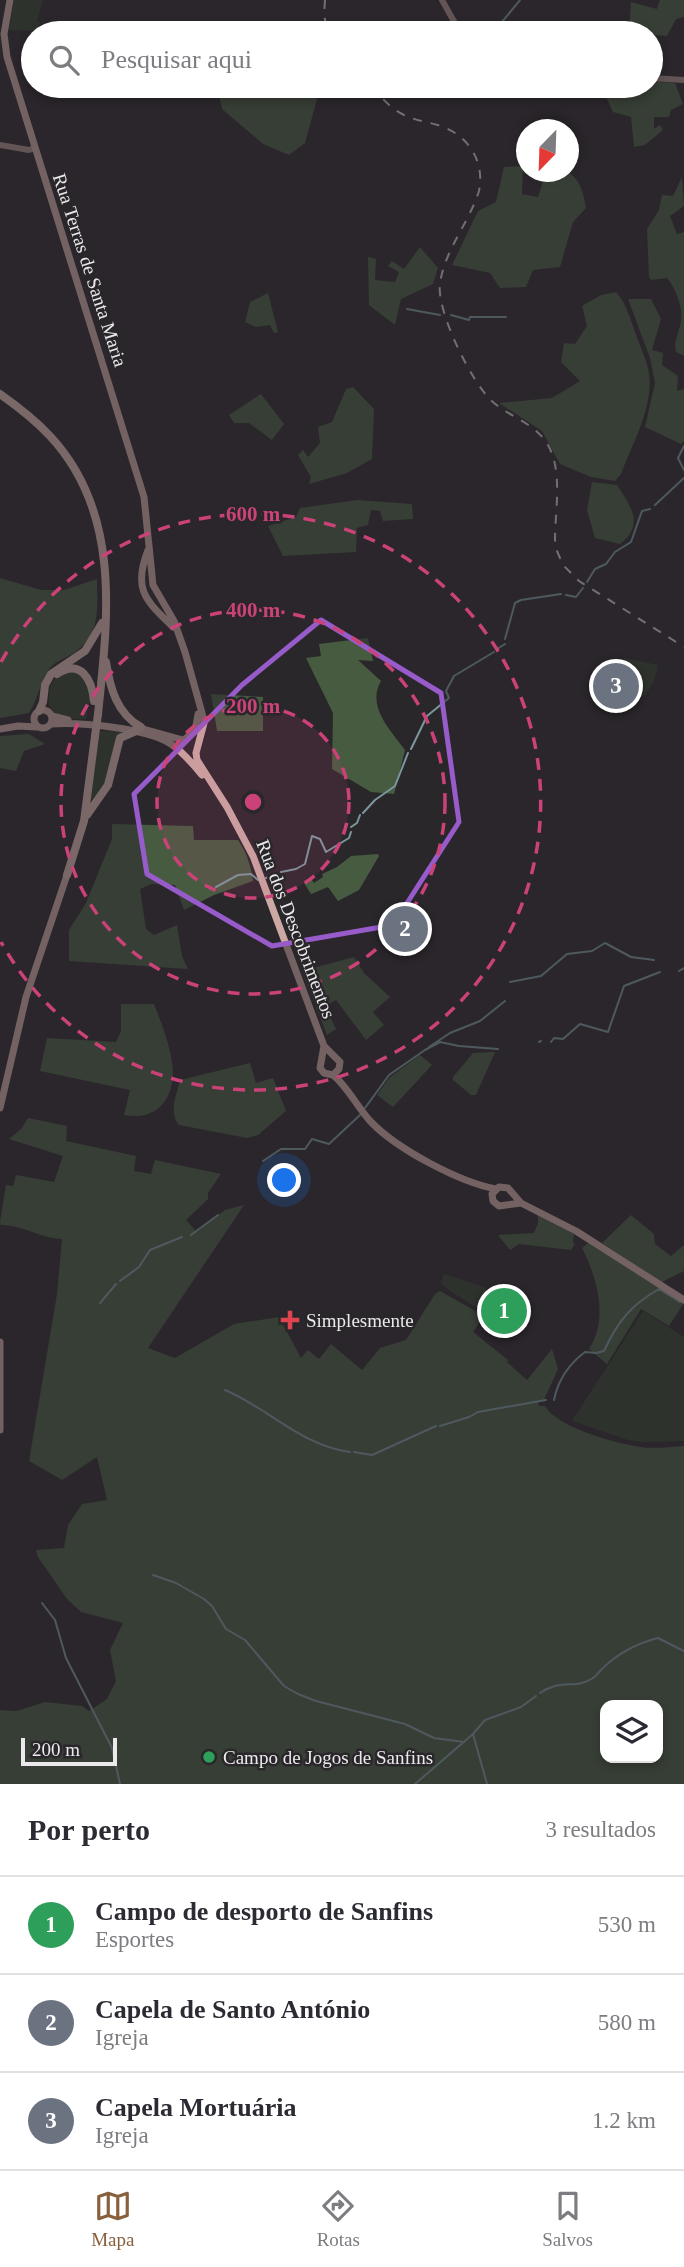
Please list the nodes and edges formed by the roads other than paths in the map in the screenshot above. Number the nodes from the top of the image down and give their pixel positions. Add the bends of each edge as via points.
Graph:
1 (10, 0) edge
2 (442, 0) edge
3 (454, 21) edge
4 (663, 79) edge
5 (684, 80) edge
6 (0, 145) edge
7 (35, 148) junction
8 (0, 395) edge
9 (149, 550) junction
10 (105, 573) junction
11 (153, 585) junction
12 (142, 589) junction
13 (159, 598) junction
14 (150, 605) junction
15 (102, 623) junction
16 (176, 629) junction
17 (104, 654) junction
18 (93, 701) junction
19 (198, 706) junction
20 (95, 714) junction
21 (45, 715) junction
22 (18, 726) junction
23 (37, 727) junction
24 (0, 729) edge
25 (138, 729) junction
26 (93, 736) junction
27 (185, 739) junction
28 (197, 750) junction
29 (183, 754) junction
30 (84, 821) junction
31 (237, 824) junction
32 (67, 875) junction
33 (324, 1046) junction
34 (332, 1055) junction
35 (322, 1059) junction
36 (336, 1073) junction
37 (0, 1108) edge
38 (494, 1192) junction
39 (511, 1199) junction
40 (684, 1300) edge
41 (0, 1342) edge
42 (0, 1430) edge

1 - 7 main road, Rua Terras de Santa Maria via 5,49
2 - 3 main road
4 - 5 main road
6 - 7 main road
7 - 9 main road, Rua Terras de Santa Maria via 138,477 147,511
8 - 10 highway via 64,457 94,516
9 - 11 main road
9 - 12 main road
10 - 15 highway
10 - 17 highway
11 - 12 main road via 147,583
11 - 13 main road
12 - 14 main road
13 - 14 main road via 156,605
13 - 16 main road
14 - 16 main road
15 - 18 highway
15 - 21 highway via 85,651 51,674 45,685
16 - 19 main road
17 - 20 highway
17 - 25 highway via 119,705
18 - 20 highway
18 - 21 highway via 89,679 78,671 64,670 53,677
19 - 27 main road via 197,727
19 - 28 main road via 204,723
20 - 26 highway
21 - 22 main road
21 - 23 main road via 34,722
21 - 23 main road, Rua dos Descobrimentos via 45,729
21 - 25 main road, Rua dos Descobrimentos
22 - 23 main road, Rua dos Descobrimentos
22 - 24 main road
25 - 27 main road, Rua dos Descobrimentos
25 - 29 main road, Rua dos Descobrimentos
25 - 30 highway via 120,738 108,785
26 - 30 highway
26 - 32 highway
27 - 28 main road, Rua dos Descobrimentos via 192,739
27 - 29 main road via 179,746
28 - 29 main road
28 - 31 main road, Rua dos Descobrimentos via 197,760
29 - 31 main road, Rua dos Descobrimentos
30 - 32 highway
31 - 33 main road, Rua dos Descobrimentos
32 - 37 main road via 21,1017
33 - 34 main road, Rua dos Descobrimentos
33 - 35 main road, Rua dos Descobrimentos
34 - 35 main road
34 - 36 main road, Rua dos Descobrimentos via 340,1062
35 - 36 main road, Rua dos Descobrimentos via 322,1072
36 - 38 main road, Rua dos Descobrimentos via 364,1114 391,1139 421,1159
38 - 39 main road, Rua dos Descobrimentos via 506,1187
38 - 39 main road, Rua dos Descobrimentos via 497,1205 505,1206
39 - 40 main road, Rua dos Descobrimentos via 582,1234
41 - 42 main road

